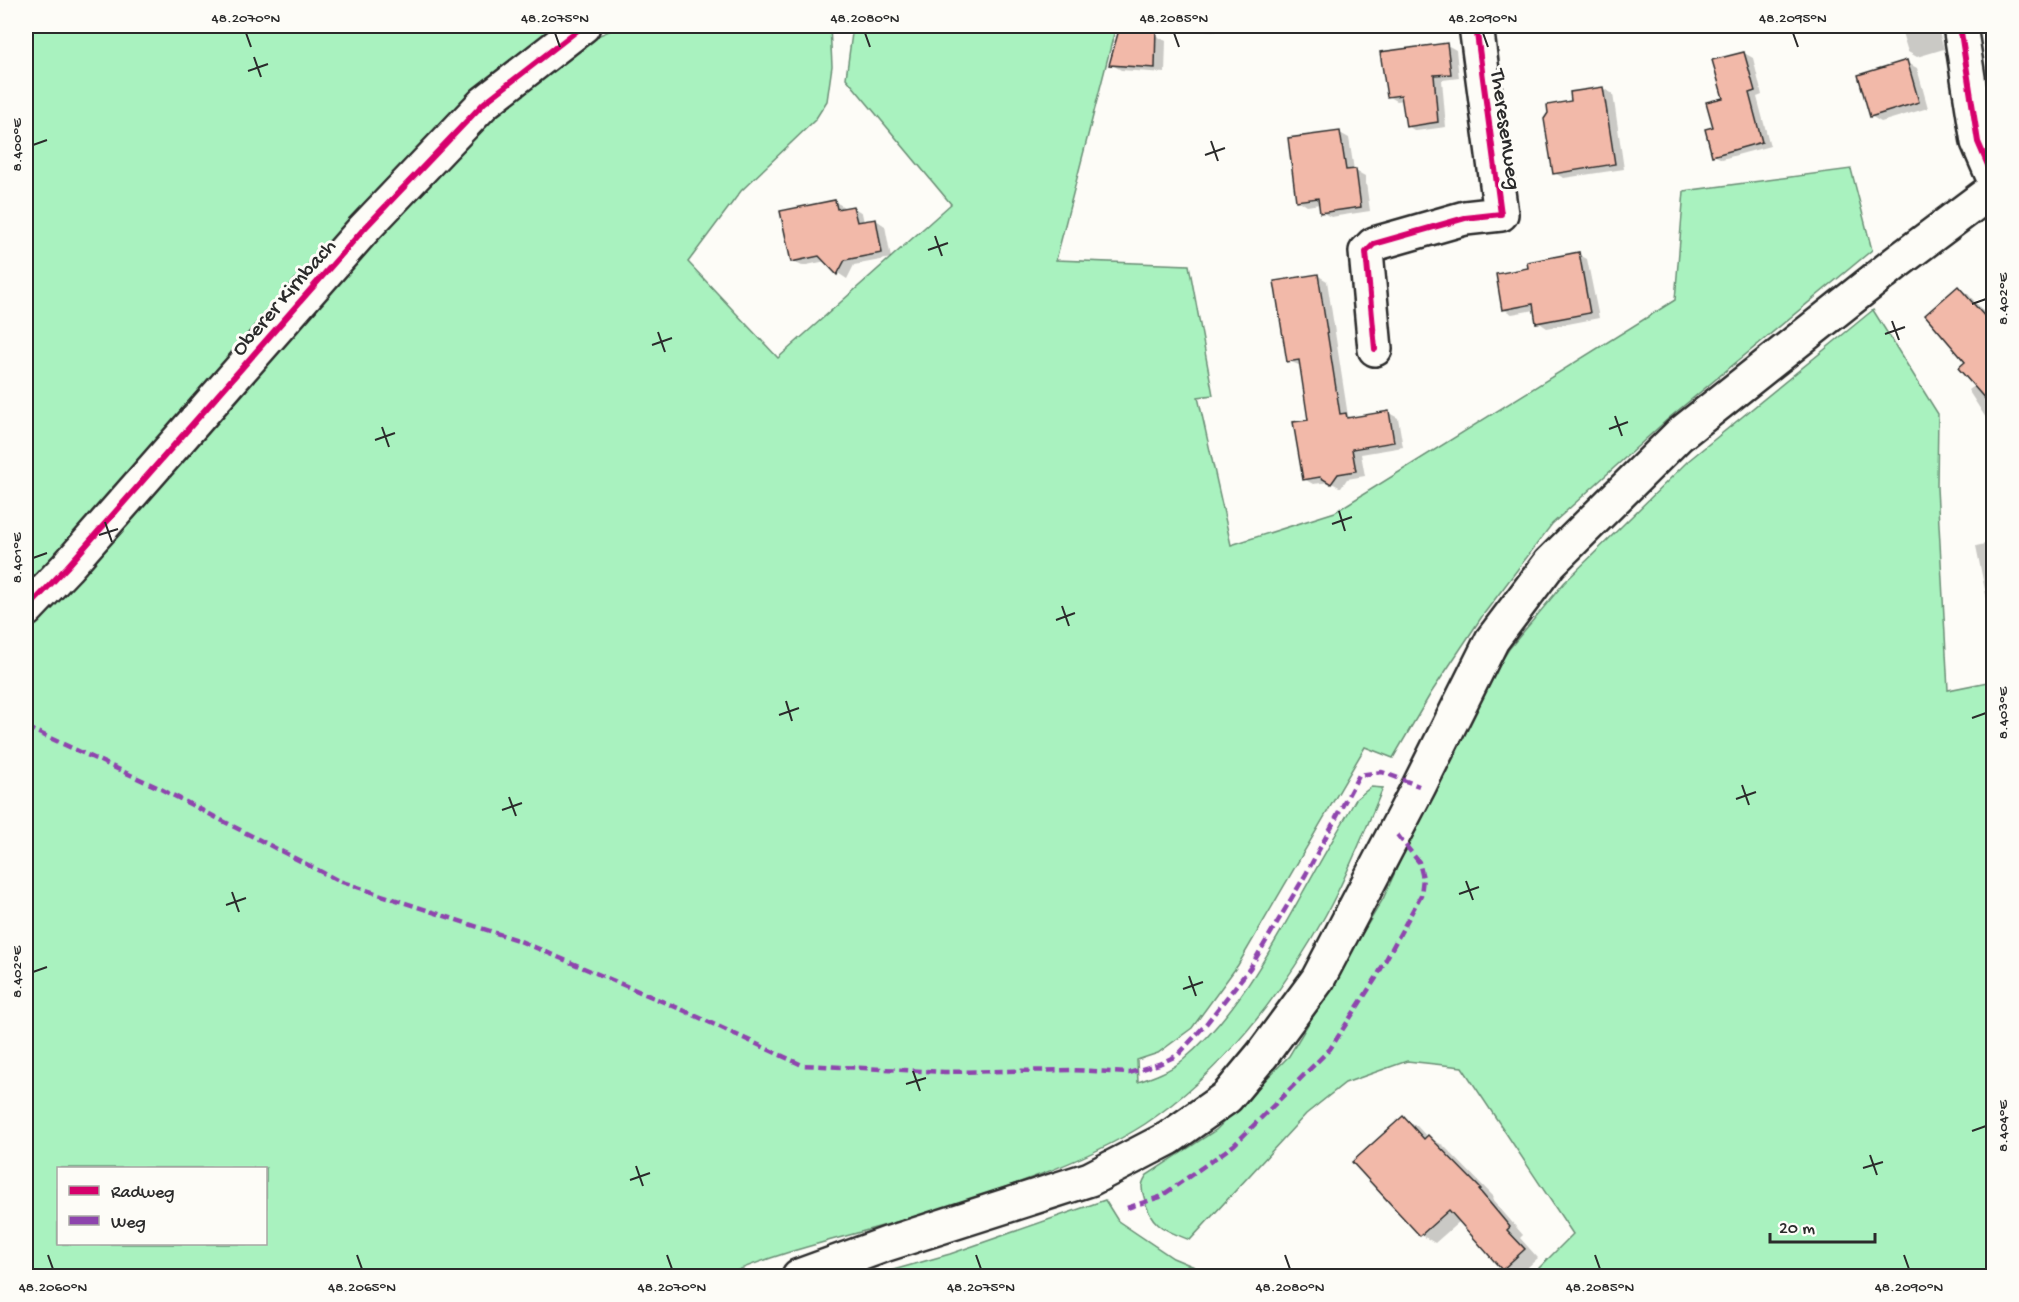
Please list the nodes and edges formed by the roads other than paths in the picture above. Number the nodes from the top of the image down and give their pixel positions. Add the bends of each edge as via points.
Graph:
1 (583, 26) edge
2 (1476, 26) edge
3 (1960, 26) edge
4 (1994, 179) edge
5 (1994, 189) edge
6 (1375, 349) dead end
7 (26, 610) edge
8 (799, 1276) edge

1 - 7 main road, Oberer Kirnbach via 484,103 363,230
2 - 6 main road, Theresenweg via 1501,214 1466,218 1374,244 1366,252
3 - 4 main road via 1978,142
5 - 8 main road via 1679,435 1550,563 1492,640 1318,979 1227,1096 1169,1138 1090,1179

